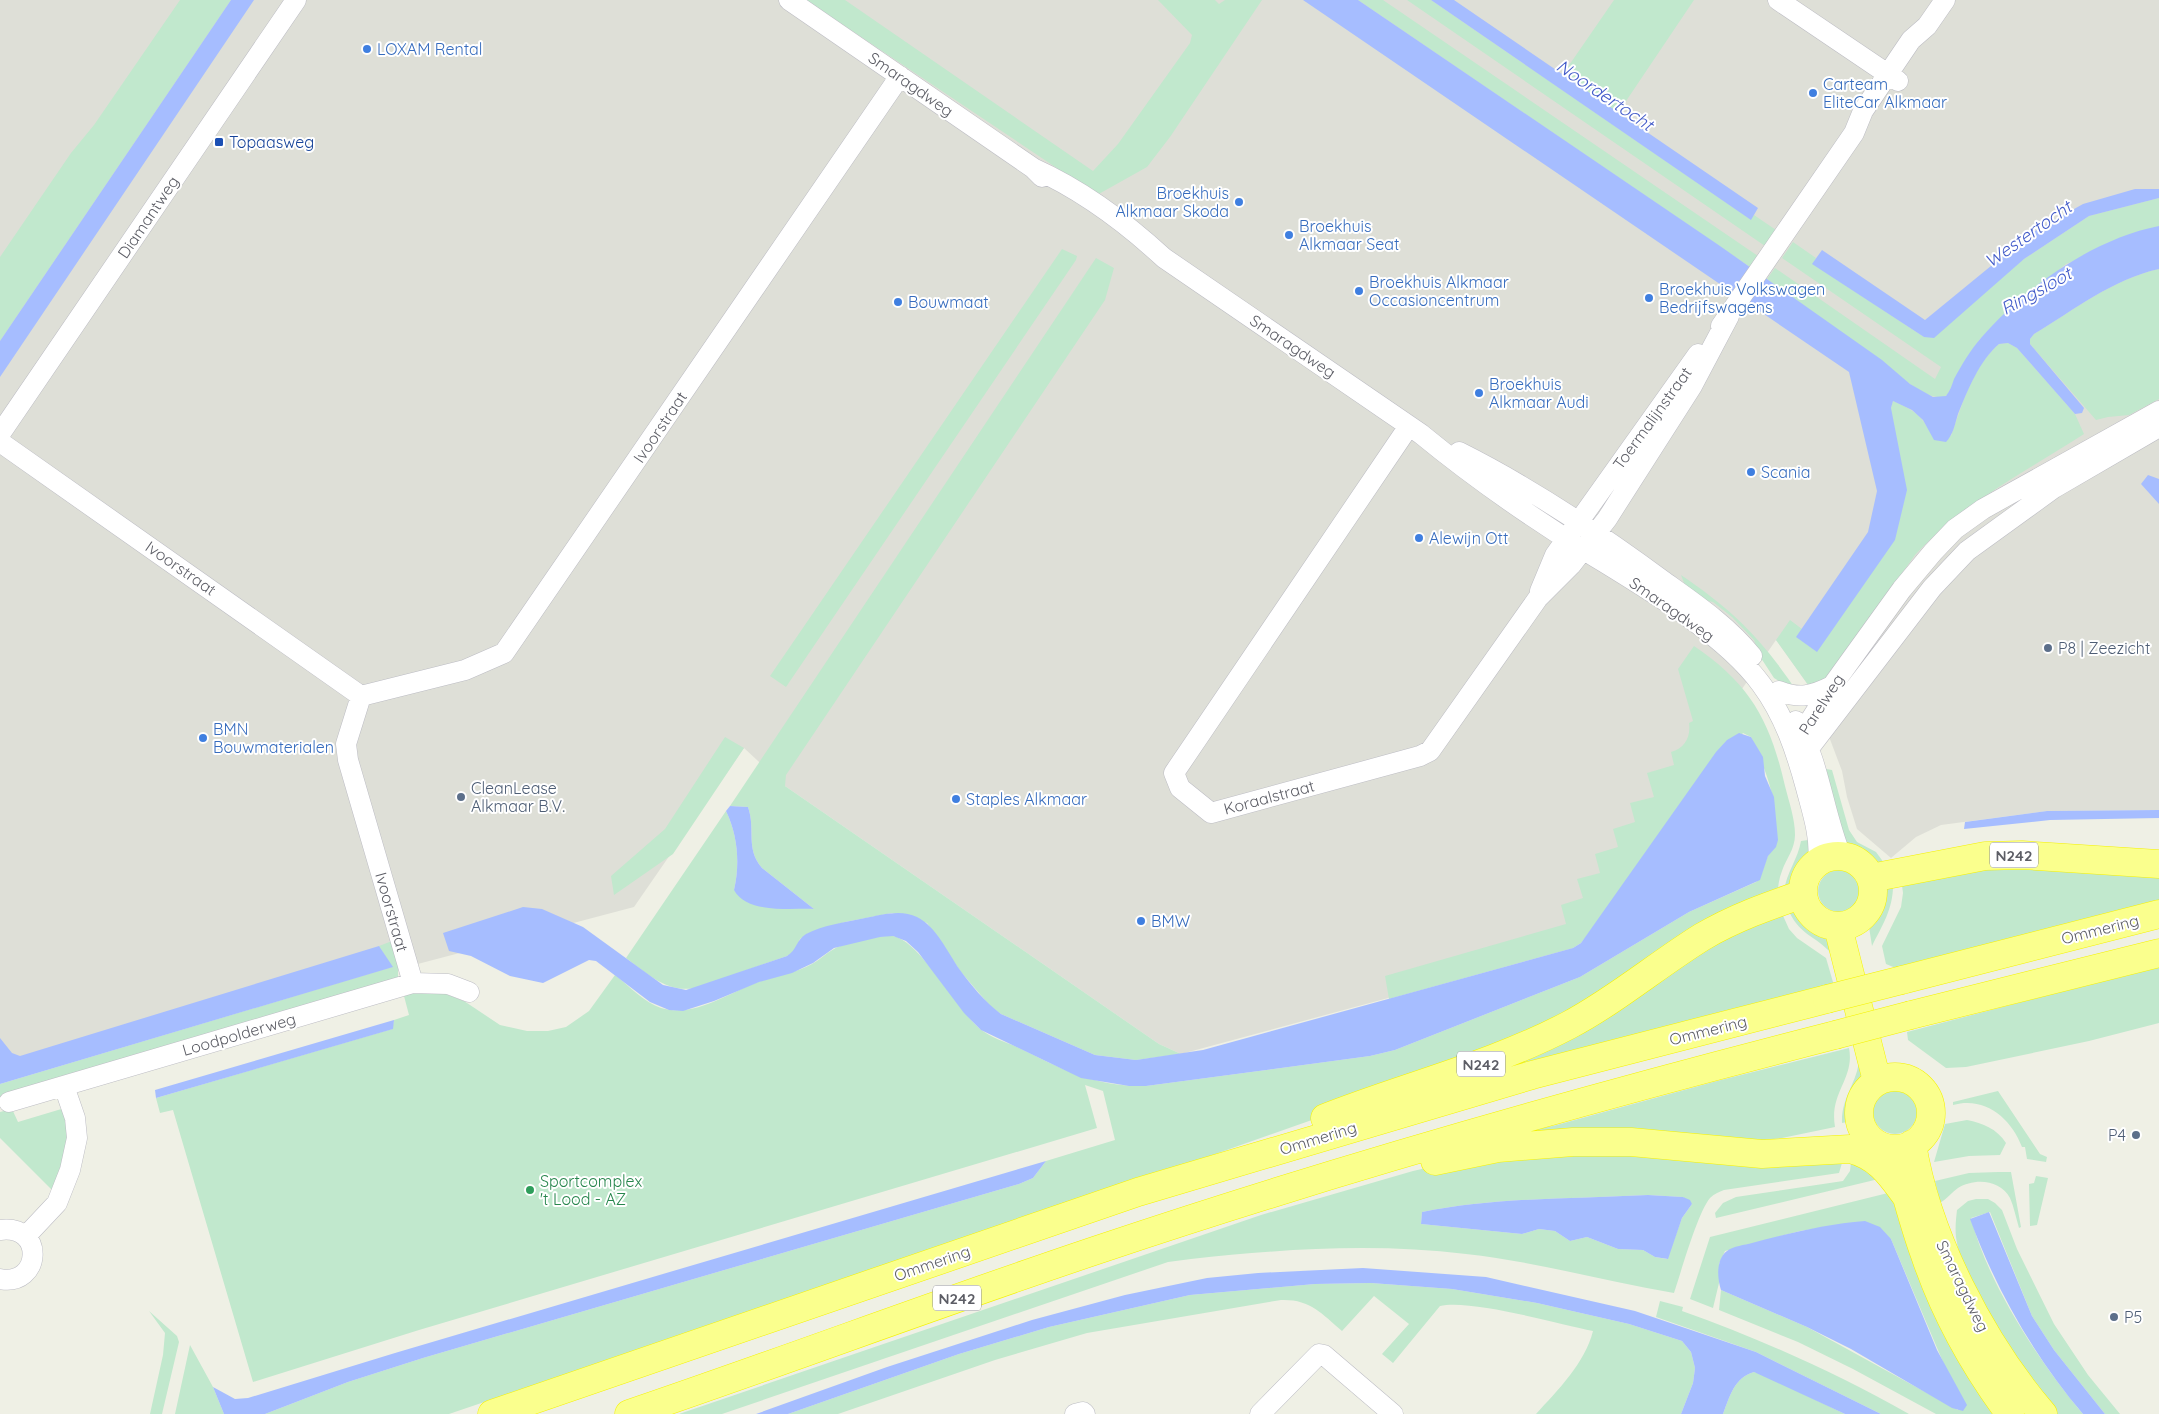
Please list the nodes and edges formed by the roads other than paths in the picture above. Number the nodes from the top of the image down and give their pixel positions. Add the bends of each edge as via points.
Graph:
1 (296, 0) edge
2 (789, 0) edge
3 (1778, 0) edge
4 (1945, 0) edge
5 (900, 76) junction
6 (1893, 78) junction
7 (1733, 310) junction
8 (2159, 411) edge
9 (2159, 427) edge
10 (1415, 430) junction
11 (0, 434) edge
12 (0, 442) edge
13 (1578, 521) junction
14 (1597, 533) junction
15 (1566, 538) junction
16 (1584, 550) junction
17 (1538, 598) junction
18 (1832, 686) junction
19 (1779, 691) junction
20 (360, 696) junction
21 (1802, 742) junction
22 (1830, 859) junction
23 (2159, 864) edge
24 (1871, 878) junction
25 (1802, 894) junction
26 (2159, 914) edge
27 (1846, 925) junction
28 (2159, 953) edge
29 (413, 983) junction
30 (469, 992) dead end
31 (1886, 1079) junction
32 (64, 1086) junction
33 (9, 1102) dead end
34 (1861, 1126) junction
35 (1903, 1146) junction
36 (1732, 1150) junction
37 (1286, 1188) junction
38 (1138, 1192) junction
39 (1906, 1196) junction
40 (0, 1230) edge
41 (26, 1236) junction
42 (0, 1279) edge
43 (492, 1414) edge
44 (629, 1414) edge
45 (1075, 1414) edge
46 (1085, 1414) edge
47 (1260, 1414) edge
48 (1393, 1414) edge
49 (2010, 1414) edge
50 (2043, 1414) edge

1 - 11 street, Diamantweg
2 - 5 street, Smaragdweg
3 - 6 street
4 - 6 street via 1927,26 1921,47
5 - 10 street, Smaragdweg via 1033,168 1061,195 1101,223 1164,258
5 - 20 street, Ivoorstraat via 504,653 464,670
6 - 7 street via 1874,117 1854,133
7 - 13 street, Toermalijnstraat
7 - 14 street, Toermalijnstraat via 1692,386
8 - 18 street, Parelweg via 1983,509 1955,529 1914,573
9 - 21 street, Parelweg via 2054,488 1966,551
10 - 13 street, Smaragdweg via 1502,474
10 - 15 street, Smaragdweg via 1451,459
10 - 17 street, Koraalstraat via 1174,773 1180,788 1211,813 1420,756 1436,744
12 - 20 street, Ivoorstraat
13 - 14 street, Smaragdweg
13 - 15 street, Toermalijnstraat
14 - 16 street, Toermalijnstraat
14 - 19 street, Smaragdweg via 1711,616 1745,648
15 - 16 street, Smaragdweg
15 - 17 street, Koraalstraat via 1555,555
16 - 17 street, Koraalstraat
16 - 21 street, Smaragdweg via 1692,621 1734,654 1761,684
18 - 19 street via 1805,697
18 - 21 street, Parelweg
19 - 21 street, Smaragdweg
20 - 29 street, Ivoorstraat via 346,744 348,760
21 - 22 street, Smaragdweg via 1834,838
22 - 24 highway via 1857,861
22 - 25 highway via 1806,875
23 - 24 highway, N242 via 2022,854 1985,856
24 - 27 highway via 1873,898 1863,917
25 - 27 highway via 1814,917 1828,925
25 - 38 highway, N242 via 1745,914 1720,927 1580,1019 1529,1046 1338,1113
26 - 38 highway, Ommering / N242, bridge via 1532,1075
27 - 31 highway
28 - 37 highway, N242, bridge via 1589,1100
29 - 30 street, Loodpolderweg via 448,984
29 - 32 street, Loodpolderweg
31 - 34 highway via 1868,1089 1861,1100
31 - 35 highway via 1914,1082 1922,1088 1929,1102 1929,1125 1921,1138
32 - 33 street, Loodpolderweg
32 - 41 street via 75,1118 77,1138 70,1170 57,1203
34 - 35 highway via 1873,1141 1882,1146
34 - 36 highway, N242
35 - 39 highway, Smaragdweg
35 - 50 highway, Smaragdweg via 1964,1295 2001,1356
36 - 37 highway, N242 via 1631,1142 1550,1143 1492,1149
36 - 39 highway, N242 via 1781,1154 1827,1149 1863,1152 1880,1163
37 - 44 highway, N242 via 902,1316 795,1358
38 - 43 highway, Ommering / N242
39 - 49 highway, Smaragdweg via 1925,1256 1950,1314
40 - 41 street via 17,1231
41 - 42 street via 33,1254 29,1268 16,1278
45 - 46 street
47 - 48 street via 1319,1354

